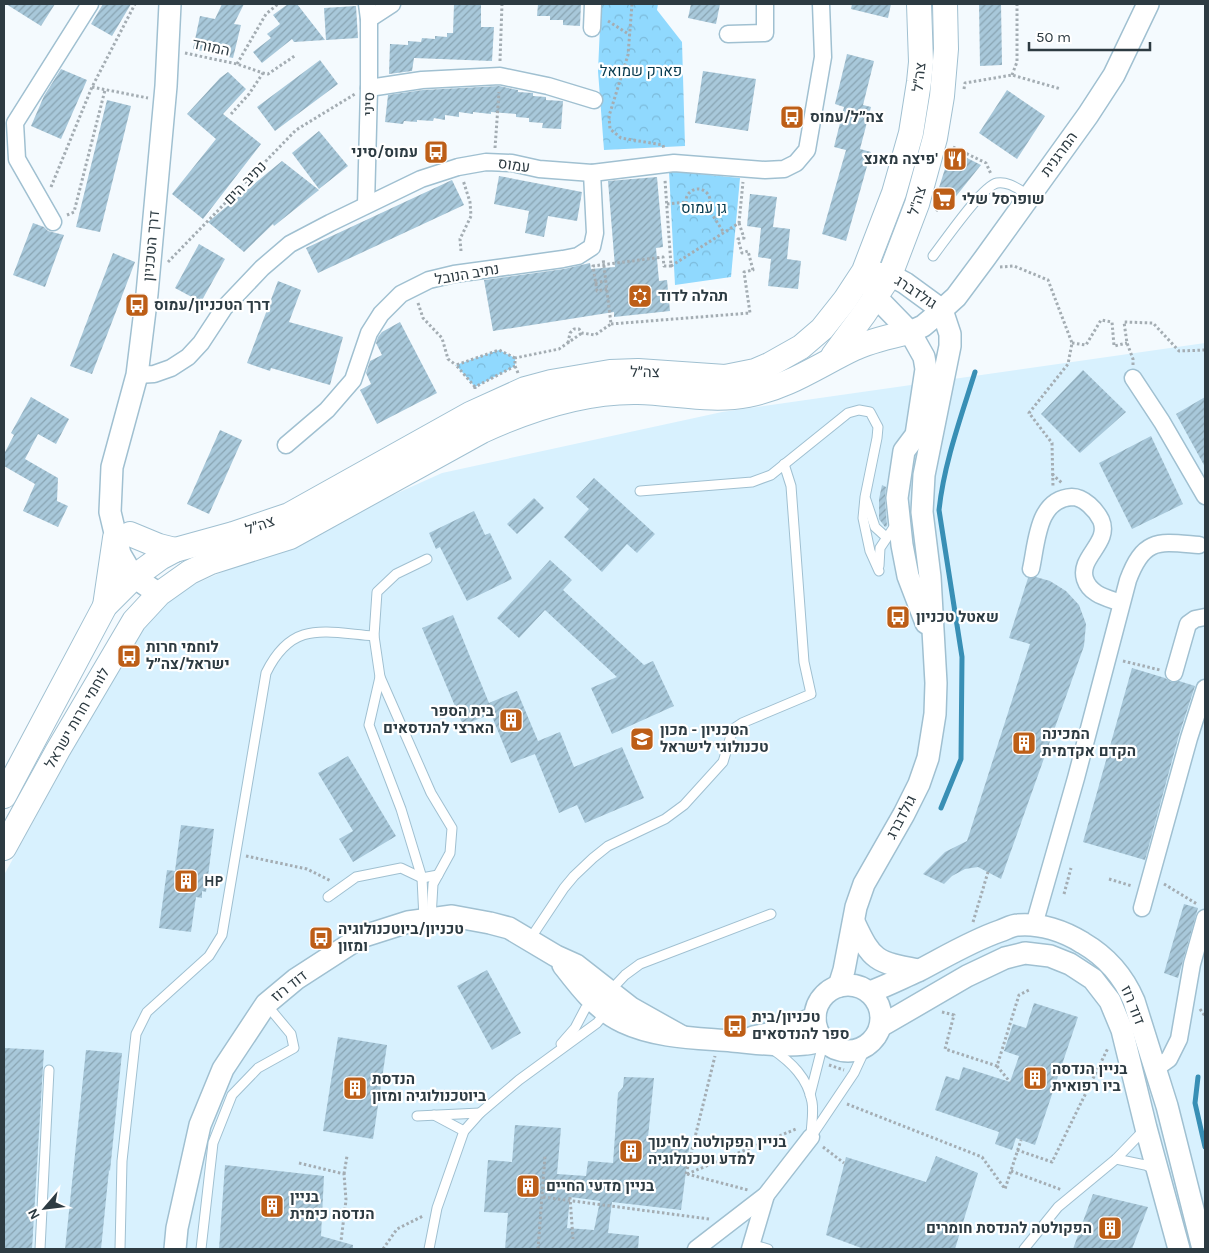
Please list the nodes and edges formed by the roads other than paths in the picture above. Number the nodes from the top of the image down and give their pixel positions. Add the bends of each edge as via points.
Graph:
1 (90, 4) edge
2 (170, 4) edge
3 (392, 4) edge
4 (765, 4) edge
5 (821, 4) edge
6 (919, 4) edge
7 (945, 4) edge
8 (1148, 4) edge
9 (368, 11) edge
10 (728, 34) dead end
11 (369, 88) junction
12 (594, 100) dead end
13 (592, 172) junction
14 (1029, 195) junction
15 (366, 205) junction
16 (53, 222) road end
17 (933, 256) dead end
18 (864, 271) junction
19 (890, 274) junction
20 (876, 297) junction
21 (942, 310) junction
22 (910, 332) junction
23 (816, 369) junction
24 (137, 375) junction
25 (1133, 378) road end
26 (916, 435) junction
27 (286, 445) dead end
28 (784, 464) junction
29 (640, 491) dead end
30 (1205, 496) edge
31 (865, 497) junction
32 (898, 519) junction
33 (123, 536) junction
34 (886, 537) junction
35 (1203, 547) edge
36 (175, 550) junction
37 (427, 559) dead end
38 (1031, 569) dead end
39 (141, 571) junction
40 (159, 594) junction
41 (1122, 603) junction
42 (105, 606) junction
43 (1205, 617) edge
44 (924, 618) junction
45 (374, 636) junction
46 (933, 642) junction
47 (1174, 673) dead end
48 (380, 677) junction
49 (1205, 688) edge
50 (4, 796) edge
51 (4, 848) edge
52 (438, 875) junction
53 (422, 878) junction
54 (328, 897) dead end
55 (1142, 908) dead end
56 (1202, 911) edge
57 (429, 912) junction
58 (772, 914) dead end
59 (854, 922) junction
60 (1034, 925) junction
61 (530, 939) junction
62 (918, 970) junction
63 (839, 986) junction
64 (870, 992) junction
65 (603, 1001) junction
66 (266, 1004) junction
67 (815, 1018) junction
68 (880, 1026) junction
69 (824, 1040) junction
70 (724, 1045) junction
71 (766, 1045) junction
72 (867, 1045) junction
73 (553, 1054) junction
74 (1155, 1069) junction
75 (49, 1070) dead end
76 (810, 1096) junction
77 (480, 1113) junction
78 (434, 1115) junction
79 (417, 1116) dead end
80 (1146, 1128) junction
81 (464, 1131) junction
82 (812, 1137) junction
83 (1116, 1159) junction
84 (1158, 1172) junction
85 (766, 1195) junction
86 (750, 1247) edge
87 (40, 1249) edge
88 (120, 1249) edge
89 (175, 1249) edge
90 (201, 1249) edge
91 (429, 1249) edge
92 (696, 1249) edge
93 (768, 1249) edge
94 (1024, 1249) edge
95 (1179, 1249) edge
96 (1203, 1249) edge

1 - 16 street via 15,123 17,159
2 - 24 street, דרך הטכניון via 165,93
3 - 9 street
4 - 10 street via 765,33
5 - 13 street, עמוס via 823,57 807,150 796,163 784,169 765,170 666,164
6 - 18 main road, צה״ל via 921,62 911,133 894,193
7 - 19 main road, צה"ל via 945,73 935,138 918,204
8 - 14 street, המרגנית via 1114,75
9 - 11 street, סיני
11 - 12 street via 422,80 500,76
11 - 15 street, סיני
13 - 15 street, עמוס via 486,162 421,179
13 - 27 street, נתיב הנובל via 595,233 592,247 578,256 428,280 401,294 381,314 369,333 353,380 327,410
14 - 17 lane via 1007,183 995,183 983,192
14 - 21 street, המרגנית via 962,289
15 - 24 street, עמוס via 290,244 224,308 188,357 171,368
18 - 19 street, גולדברג
18 - 20 street, גולדברג
18 - 36 main road, צה״ל via 845,300 813,337 786,357 755,371 726,377 610,372 526,389 470,414 289,515
19 - 20 main road, צה"ל
19 - 21 street, גולדברג
20 - 22 street, גולדברג
20 - 23 main road, צה"ל via 840,348
21 - 22 street, המרגנית
21 - 46 street, גולדברג via 950,334 950,346 924,475 922,512
22 - 23 main road via 857,347
22 - 26 street, גולדברג via 924,357 926,369
23 - 40 main road, צה״ל via 780,387 746,395 616,393 572,399 512,417 290,537 211,562
24 - 33 street, דרך הטכניון via 112,467 111,485 122,517
25 - 30 street
26 - 32 street, גולדברג via 904,451 897,498
26 - 44 street via 911,496
28 - 29 lane via 771,475 752,482
28 - 31 lane via 848,413 870,412 878,427
28 - 61 lane via 791,486 804,662 811,694 733,729 723,762 684,805 665,819 608,846 593,858 564,888
31 - 34 lane via 875,527
31 - 34 lane via 865,532 879,571 880,548
32 - 34 lane
32 - 44 street, גולדברג via 908,576
33 - 36 main road
33 - 39 street, דרך הטכניון
33 - 42 main road
35 - 41 street via 1164,542 1146,549 1134,562
36 - 39 main road, צה״ל
37 - 45 lane via 396,574 377,592
38 - 41 street via 1043,516 1053,503 1062,498 1076,497 1088,503 1101,520 1103,536 1084,567 1085,579 1091,590 1100,596
39 - 40 street, דרך הטכניון
39 - 42 main road, לוחמי חרות ישראל
40 - 51 main road, לוחמי חרות ישראל via 134,621
41 - 60 street
42 - 50 main road, לוחמי חרות ישראל
43 - 47 street via 1188,624
44 - 46 street, גולדברג
45 - 48 lane
45 - 88 lane via 320,632 301,634 286,643 266,673 222,935 209,956 147,1012 136,1034 122,1161
46 - 59 street, גולדברג via 936,691 928,758 904,814 864,884
48 - 52 lane via 431,793 452,828 450,854
48 - 53 lane via 369,725 401,809
49 - 55 street
52 - 53 lane
52 - 57 lane via 433,884
53 - 54 lane via 401,868 356,877
53 - 57 lane
56 - 74 street via 1179,1039 1170,1059
57 - 61 street, דוד רוז via 509,928
57 - 66 street, דוד רוז via 361,937 296,979
58 - 65 lane via 640,964 625,975
59 - 62 street via 865,945 879,959
59 - 63 street, גולדברג
59 - 64 street
60 - 62 street, דוד רוז via 1016,925 985,936
60 - 74 street, דוד רוז via 1077,939 1099,952 1117,970 1128,985
61 - 65 street, דוד רוז via 576,965
62 - 64 street, דוד רוז
63 - 64 street via 848,984
63 - 67 street via 822,998
64 - 68 street via 879,1006
65 - 70 street, דוד רוז via 631,1008 681,1036
65 - 73 lane via 585,1009 575,1028
65 - 73 lane via 597,1023
66 - 89 street, דוד רוז via 223,1069 200,1125
66 - 90 lane via 291,1034 294,1048 258,1068 232,1095 213,1143
67 - 69 street
67 - 70 street, דוד רוז
68 - 72 street via 877,1035
68 - 80 street, דוד רוז via 1005,958 1025,952 1050,956 1093,979 1110,1001 1122,1030
69 - 71 street, דוד רוז
69 - 72 street via 844,1051
69 - 76 lane
70 - 71 street, דוד רוז
71 - 76 lane via 798,1070
72 - 82 lane via 854,1073
73 - 77 lane
74 - 96 street, דוד רוז
75 - 87 lane
76 - 82 lane
77 - 78 lane
77 - 81 lane
78 - 79 lane
78 - 81 lane
80 - 83 lane
80 - 84 street, דוד רוז
81 - 91 lane via 437,1208
82 - 85 street
83 - 84 lane via 1145,1165
83 - 94 lane via 1058,1207
84 - 95 street, דוד רוז
85 - 86 street
85 - 92 street
86 - 93 lane

